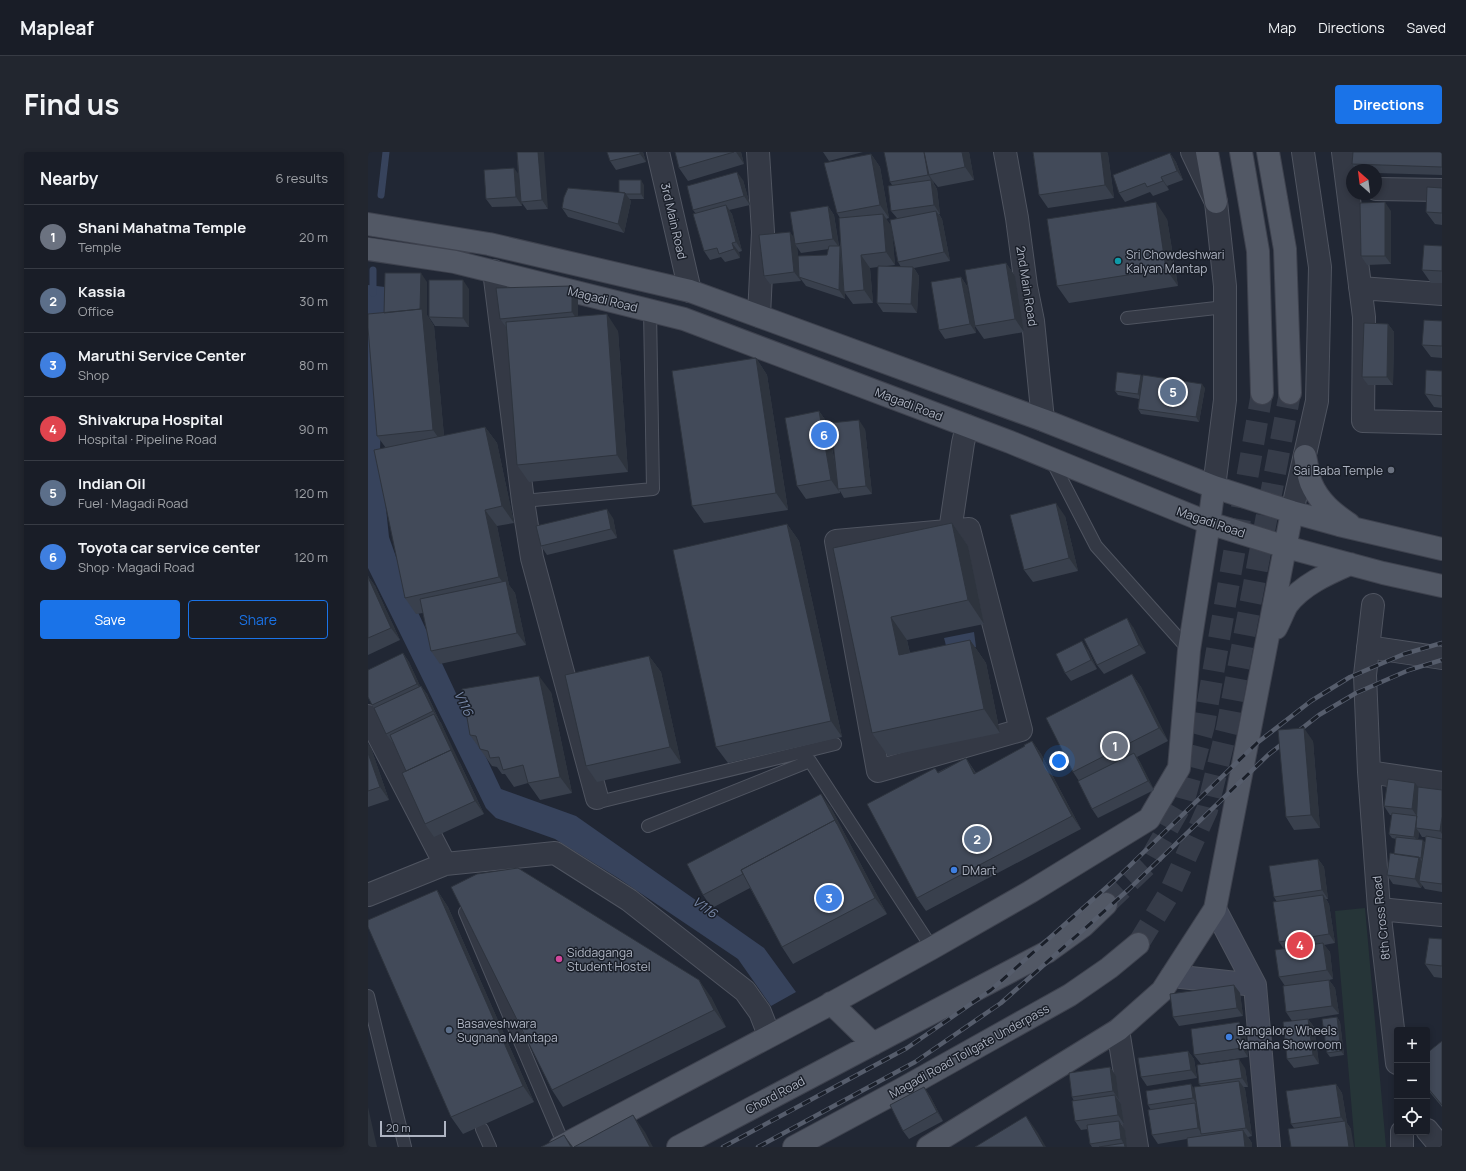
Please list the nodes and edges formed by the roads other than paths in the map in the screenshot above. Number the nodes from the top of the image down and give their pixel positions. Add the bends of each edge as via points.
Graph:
1 (658, 152) edge
2 (758, 152) edge
3 (1005, 152) edge
4 (1192, 152) edge
5 (1207, 152) edge
6 (1241, 152) edge
7 (1268, 152) edge
8 (1303, 152) edge
9 (1343, 152) edge
10 (1346, 167) edge
11 (1382, 189) edge
12 (1442, 190) edge
13 (1351, 200) edge
14 (1216, 202) junction
15 (368, 224) edge
16 (368, 249) edge
17 (494, 271) junction
18 (1360, 288) junction
19 (690, 291) junction
20 (1442, 294) edge
21 (1225, 307) junction
22 (650, 310) junction
23 (759, 316) junction
24 (1127, 318) dead end
25 (1262, 393) tunnel mouth
26 (1290, 393) tunnel mouth
27 (1043, 420) junction
28 (1442, 424) edge
29 (967, 426) junction
30 (1305, 456) junction
31 (1051, 459) junction
32 (1214, 487) junction
33 (522, 501) junction
34 (1292, 512) junction
35 (1209, 524) junction
36 (1354, 528) junction
37 (950, 531) junction
38 (1286, 546) junction
39 (1442, 549) edge
40 (1350, 564) junction
41 (1442, 586) edge
42 (1372, 605) dead end
43 (1368, 647) junction
44 (1189, 650) junction
45 (1265, 650) junction
46 (1442, 658) edge
47 (368, 716) edge
48 (835, 744) dead end
49 (1369, 772) junction
50 (1442, 783) edge
51 (597, 798) joint
52 (648, 826) dead end
53 (445, 864) junction
54 (368, 895) edge
55 (1106, 904) tunnel mouth
56 (1215, 909) junction
57 (1379, 909) junction
58 (464, 910) edge
59 (1442, 915) edge
60 (1138, 944) tunnel mouth
61 (932, 948) junction
62 (1172, 976) junction
63 (1255, 985) junction
64 (368, 996) edge
65 (827, 1006) junction
66 (1118, 1030) junction
67 (769, 1036) junction
68 (1394, 1037) edge
69 (873, 1044) junction
70 (482, 1129) dead end
71 (1430, 1134) edge
72 (1402, 1135) edge
73 (935, 1142) edge
74 (562, 1146) edge
75 (405, 1147) edge
76 (490, 1147) edge
77 (678, 1147) edge
78 (794, 1147) edge
79 (1137, 1147) edge
80 (1270, 1147) edge
81 (1402, 1147) edge
82 (1441, 1147) edge

1 - 19 street, 3rd Main Road
2 - 23 street via 763,232
3 - 27 street, 2nd Main Road via 1033,321
4 - 14 street
5 - 14 main road
6 - 25 main road via 1258,251
7 - 26 main road via 1285,249
8 - 30 street via 1320,267 1317,401
9 - 10 street
11 - 12 street
13 - 18 street
14 - 21 street
15 - 19 main road via 489,244
16 - 17 main road, Magadi Road via 456,262
17 - 22 main road, Magadi Road
17 - 33 street
18 - 20 street
18 - 28 street via 1364,317 1363,421
19 - 23 main road
21 - 24 lane
21 - 32 street via 1225,400
22 - 29 main road, Magadi Road via 684,319
22 - 33 lane via 653,489
23 - 27 main road
27 - 32 main road
29 - 31 main road, Magadi Road
29 - 37 street
30 - 34 street
30 - 36 main road via 1311,483 1320,499 1330,512
31 - 35 main road, Magadi Road
31 - 44 lane via 1096,546
32 - 34 main road
32 - 35 main road
33 - 51 street via 532,558
34 - 36 main road
34 - 38 main road
35 - 38 main road, Magadi Road
35 - 44 main road
36 - 39 main road
37 - 37 street via 836,541 878,771 1021,730 969,529
38 - 40 main road, Magadi Road
38 - 45 main road
40 - 41 main road, Magadi Road
40 - 45 main road via 1304,588 1287,606
42 - 43 street, 8th Cross Road
43 - 46 street
43 - 49 street, 8th Cross Road via 1365,675
44 - 61 main road via 1179,768 1148,819 1030,892
45 - 56 main road
47 - 53 street
48 - 51 lane via 603,801
49 - 50 street
49 - 57 street, 8th Cross Road
52 - 61 lane via 810,761
53 - 54 street
53 - 67 street via 555,853 629,900 745,991 760,1012
55 - 69 main road via 1084,926 1047,952
56 - 62 main road
56 - 63 main road
57 - 59 street
57 - 68 street, 8th Cross Road
58 - 74 lane
60 - 78 main road, Magadi Road Tollgate Underpass via 1070,995
61 - 65 main road
62 - 63 main road
62 - 66 main road via 1162,991
63 - 80 main road
64 - 75 lane
65 - 67 main road
65 - 69 main road
66 - 73 main road
66 - 79 street
67 - 74 main road
69 - 77 main road, Chord Road
70 - 76 lane
71 - 82 street
72 - 81 street

